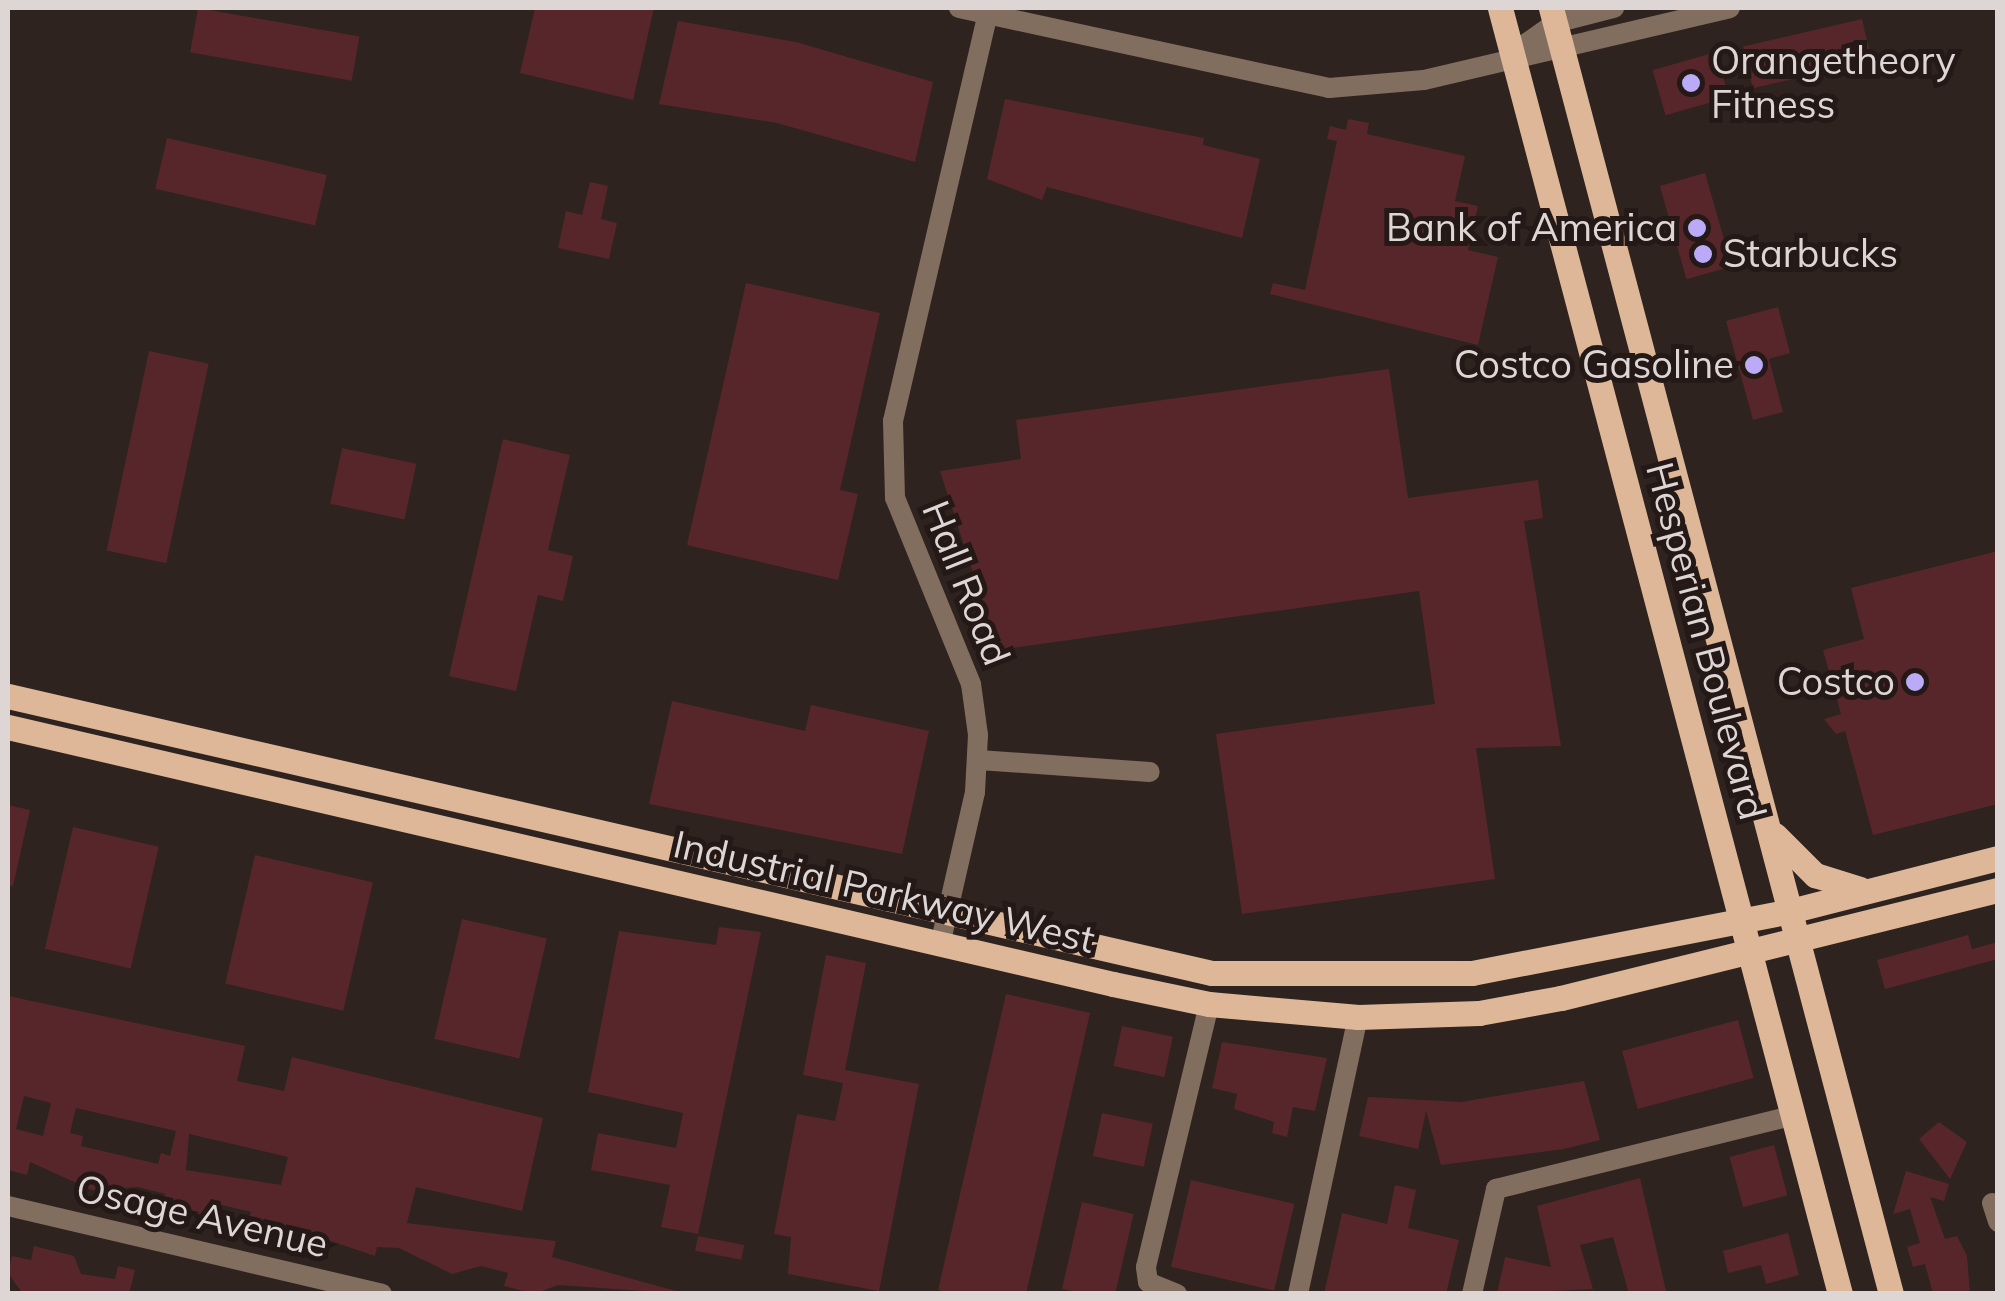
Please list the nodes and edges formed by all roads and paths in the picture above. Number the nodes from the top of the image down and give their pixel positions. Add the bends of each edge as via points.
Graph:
1 (960, 8) edge
2 (1500, 8) edge
3 (1614, 8) edge
4 (1730, 8) edge
5 (988, 14) junction
6 (1553, 16) edge
7 (1562, 51) junction
8 (1512, 53) junction
9 (8, 696) edge
10 (8, 727) edge
11 (979, 760) junction
12 (1150, 772) dead end
13 (338, 774) junction
14 (332, 801) junction
15 (1767, 826) junction
16 (1998, 858) edge
17 (1870, 890) junction
18 (1998, 890) edge
19 (1790, 911) junction
20 (945, 913) junction
21 (1741, 917) junction
22 (1797, 940) junction
23 (940, 945) junction
24 (1750, 953) junction
25 (1208, 1004) junction
26 (1358, 1017) junction
27 (1792, 1116) junction
28 (8, 1206) edge
29 (382, 1294) edge
30 (1177, 1294) edge
31 (1298, 1294) edge
32 (1472, 1294) edge
33 (1840, 1294) edge
34 (1890, 1294) edge

1 - 5 street
2 - 8 main road, Hesperian Boulevard
3 - 6 street
4 - 7 street
5 - 8 street via 1329,88 1402,84
5 - 11 street, Hall Road via 893,421 894,498 971,684
6 - 7 main road, Hesperian Boulevard
6 - 8 street
7 - 8 street
7 - 15 main road, Hesperian Boulevard
8 - 21 main road, Hesperian Boulevard
9 - 13 main road, Industrial Parkway West
10 - 14 main road, Industrial Parkway West
11 - 12 street
11 - 20 street, Hall Road
13 - 14 main road
13 - 20 main road, Industrial Parkway West
14 - 23 main road, Industrial Parkway West
15 - 17 main road via 1815,875
15 - 19 main road, Hesperian Boulevard
16 - 17 main road, Industrial Parkway West
17 - 19 main road, Industrial Parkway West
18 - 22 main road, Industrial Parkway West
19 - 21 main road, Industrial Parkway West
19 - 22 main road, Hesperian Boulevard
20 - 21 main road, Industrial Parkway West via 1212,973 1356,980 1551,961
20 - 23 street, Hall Road
21 - 24 main road, Hesperian Boulevard
22 - 24 main road, Industrial Parkway West
22 - 34 main road, Hesperian Boulevard
23 - 25 main road, Industrial Parkway West
24 - 26 main road, Industrial Parkway West via 1478,1013
24 - 27 main road, Hesperian Boulevard
25 - 26 main road, Industrial Parkway West
25 - 30 street via 1148,1282
26 - 31 street
27 - 32 street via 1496,1189
27 - 33 main road, Hesperian Boulevard
28 - 29 street, Osage Avenue

